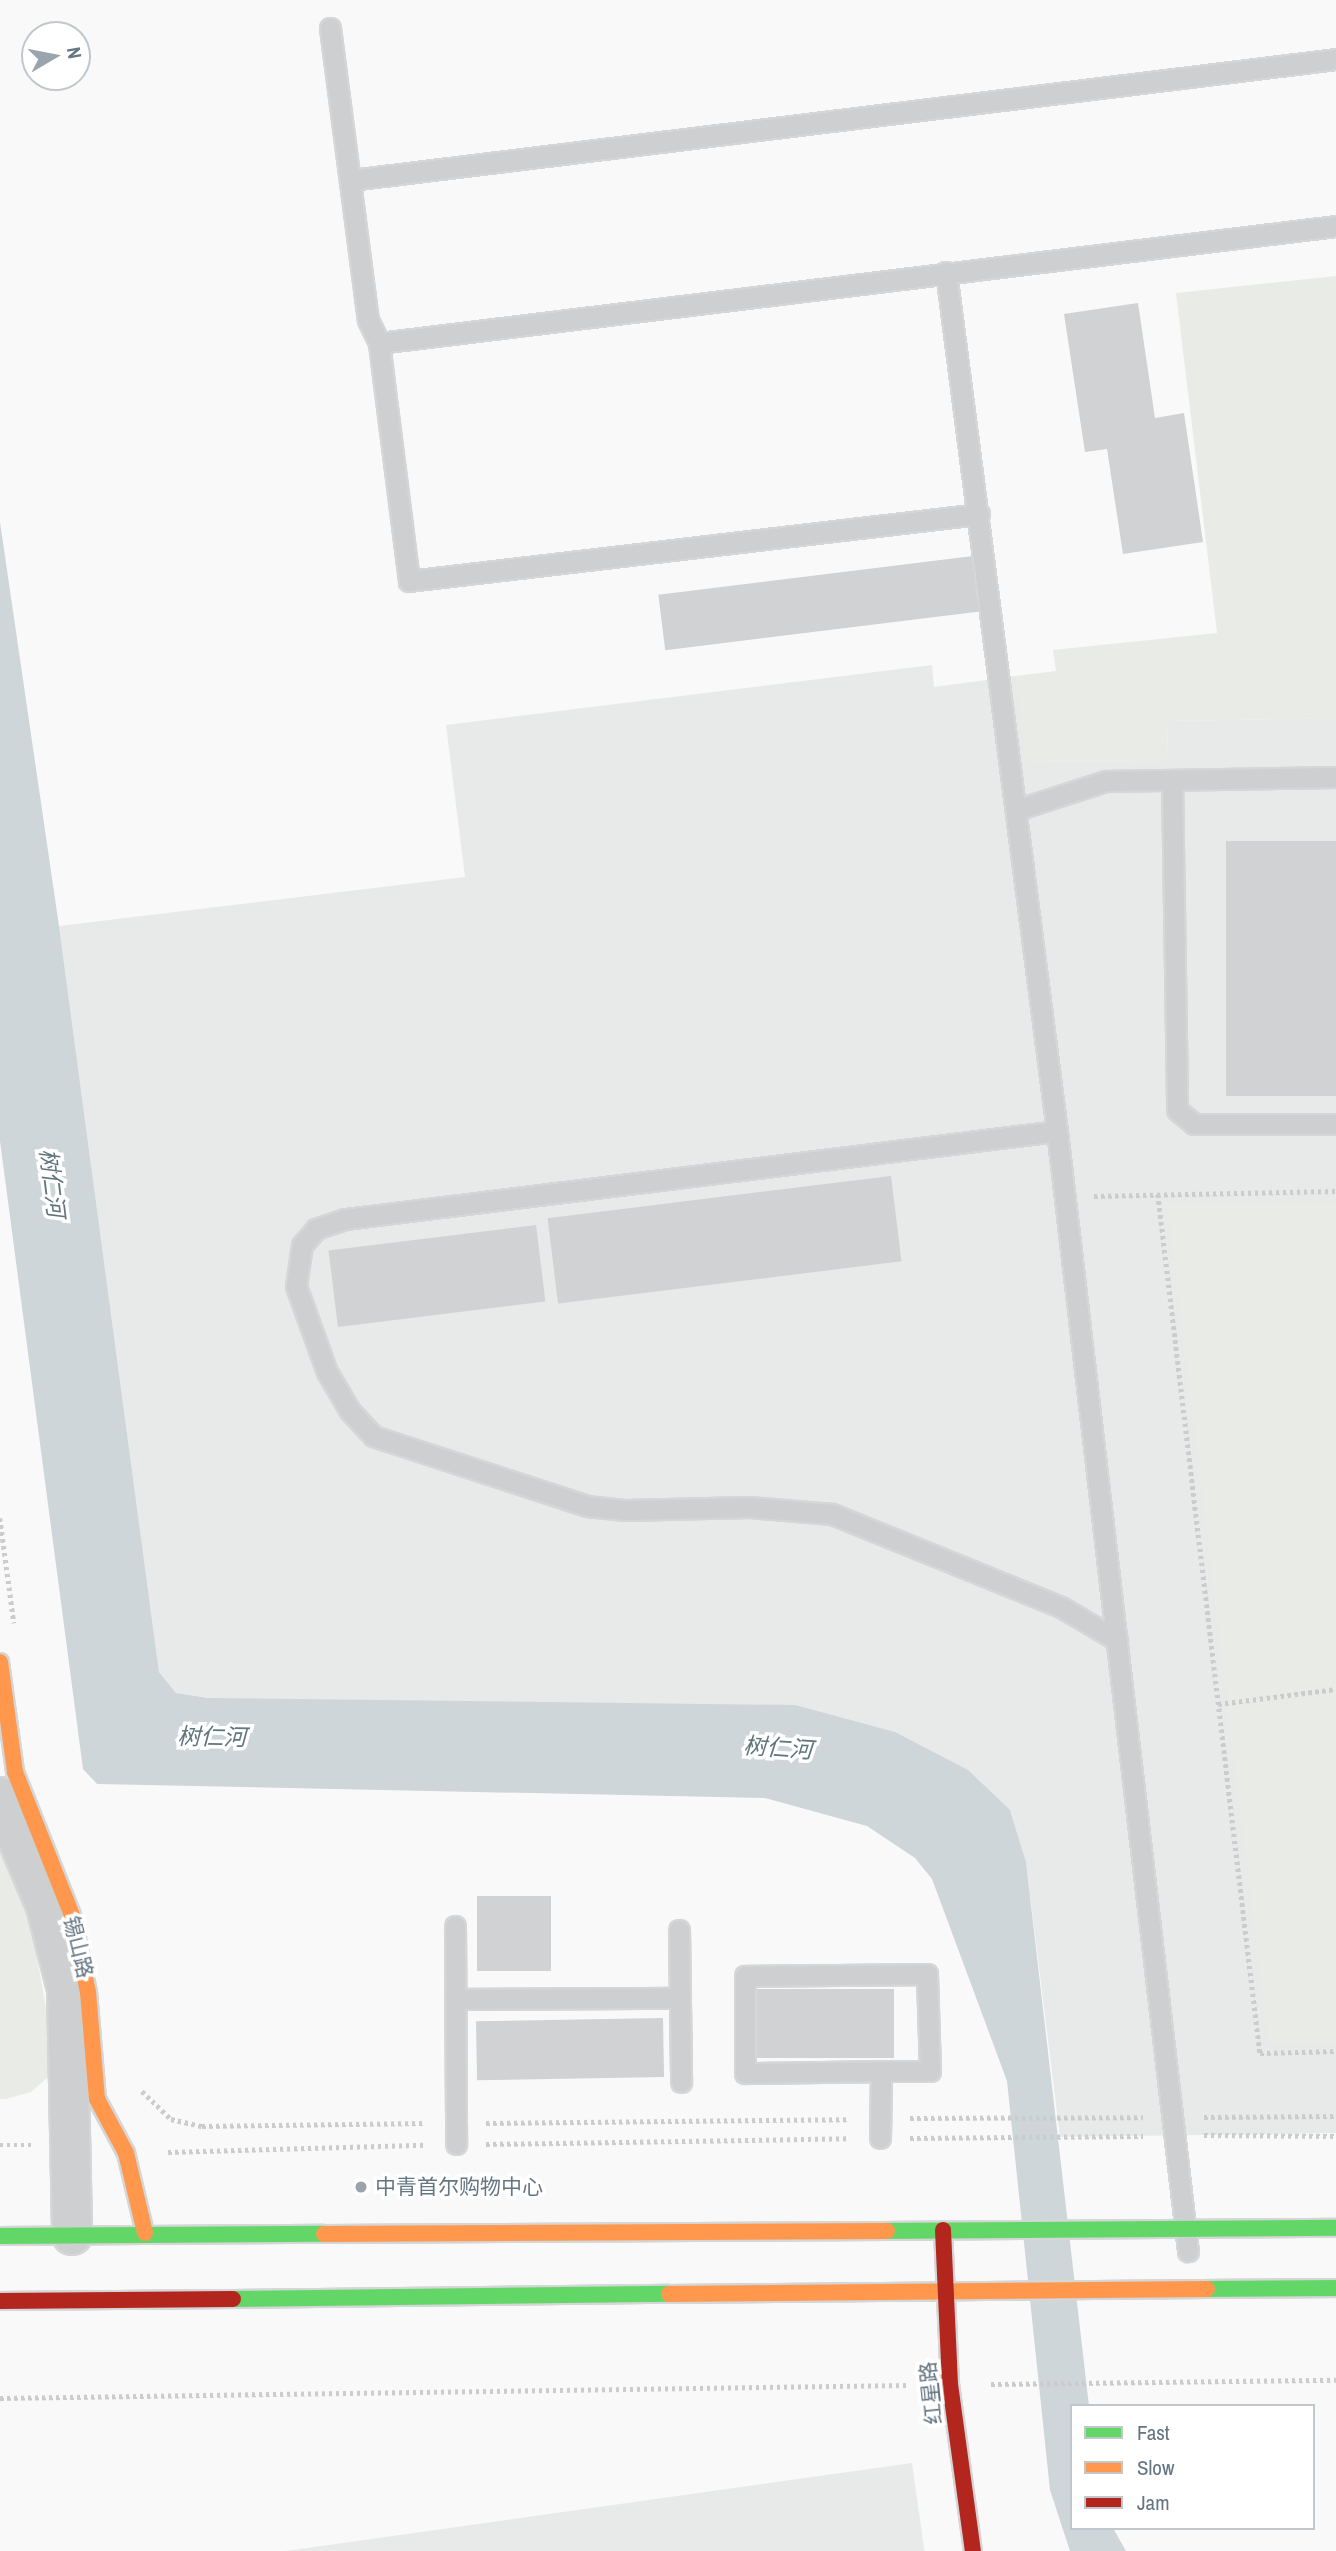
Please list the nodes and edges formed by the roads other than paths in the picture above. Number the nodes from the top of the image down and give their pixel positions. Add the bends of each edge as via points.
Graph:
1 (330, 28) dead end
2 (1336, 59) edge
3 (351, 180) junction
4 (1336, 226) edge
5 (947, 272) junction
6 (379, 343) junction
7 (979, 514) junction
8 (1336, 777) edge
9 (1172, 780) junction
10 (1016, 810) junction
11 (1336, 1124) edge
12 (1058, 1131) junction
13 (1117, 1640) junction
14 (0, 1662) edge
15 (0, 1797) edge
16 (455, 1926) dead end
17 (679, 1930) dead end
18 (680, 1998) junction
19 (456, 1999) junction
20 (881, 2071) junction
21 (681, 2082) dead end
22 (880, 2138) road end
23 (456, 2144) road end
24 (1336, 2228) edge
25 (1185, 2229) junction
26 (943, 2230) junction
27 (145, 2233) junction
28 (72, 2235) junction
29 (0, 2236) edge
30 (1188, 2251) dead end
31 (1336, 2288) edge
32 (946, 2291) junction
33 (0, 2301) edge
34 (973, 2551) edge

1 - 3 lane
2 - 3 lane
3 - 6 lane via 368,320
4 - 5 lane
5 - 6 lane
5 - 7 lane
6 - 7 lane via 409,581
7 - 10 lane
8 - 9 lane
9 - 10 lane via 1106,781
9 - 11 lane via 1177,1110 1194,1124
10 - 12 lane
12 - 13 lane
12 - 13 lane via 345,1219 316,1229 302,1245 296,1286 327,1372 350,1411 373,1436 587,1506 626,1510 749,1507 832,1514 1061,1607
13 - 25 lane
14 - 27 main road, 锡山路 via 15,1772 72,1915 89,1992 97,2099 125,2153
15 - 28 street, 锡山路 via 46,1906 67,1989 74,2145
16 - 19 lane
17 - 18 lane
18 - 19 lane
18 - 21 lane
19 - 23 lane
20 - 20 lane via 930,2071 927,1974 745,1976 745,2073
20 - 22 lane
24 - 25 main road
25 - 26 main road
25 - 30 lane
26 - 27 main road
26 - 32 main road, 红星路
27 - 28 main road
28 - 29 main road
31 - 32 main road
32 - 33 main road
32 - 34 main road, 红星路 via 950,2384

